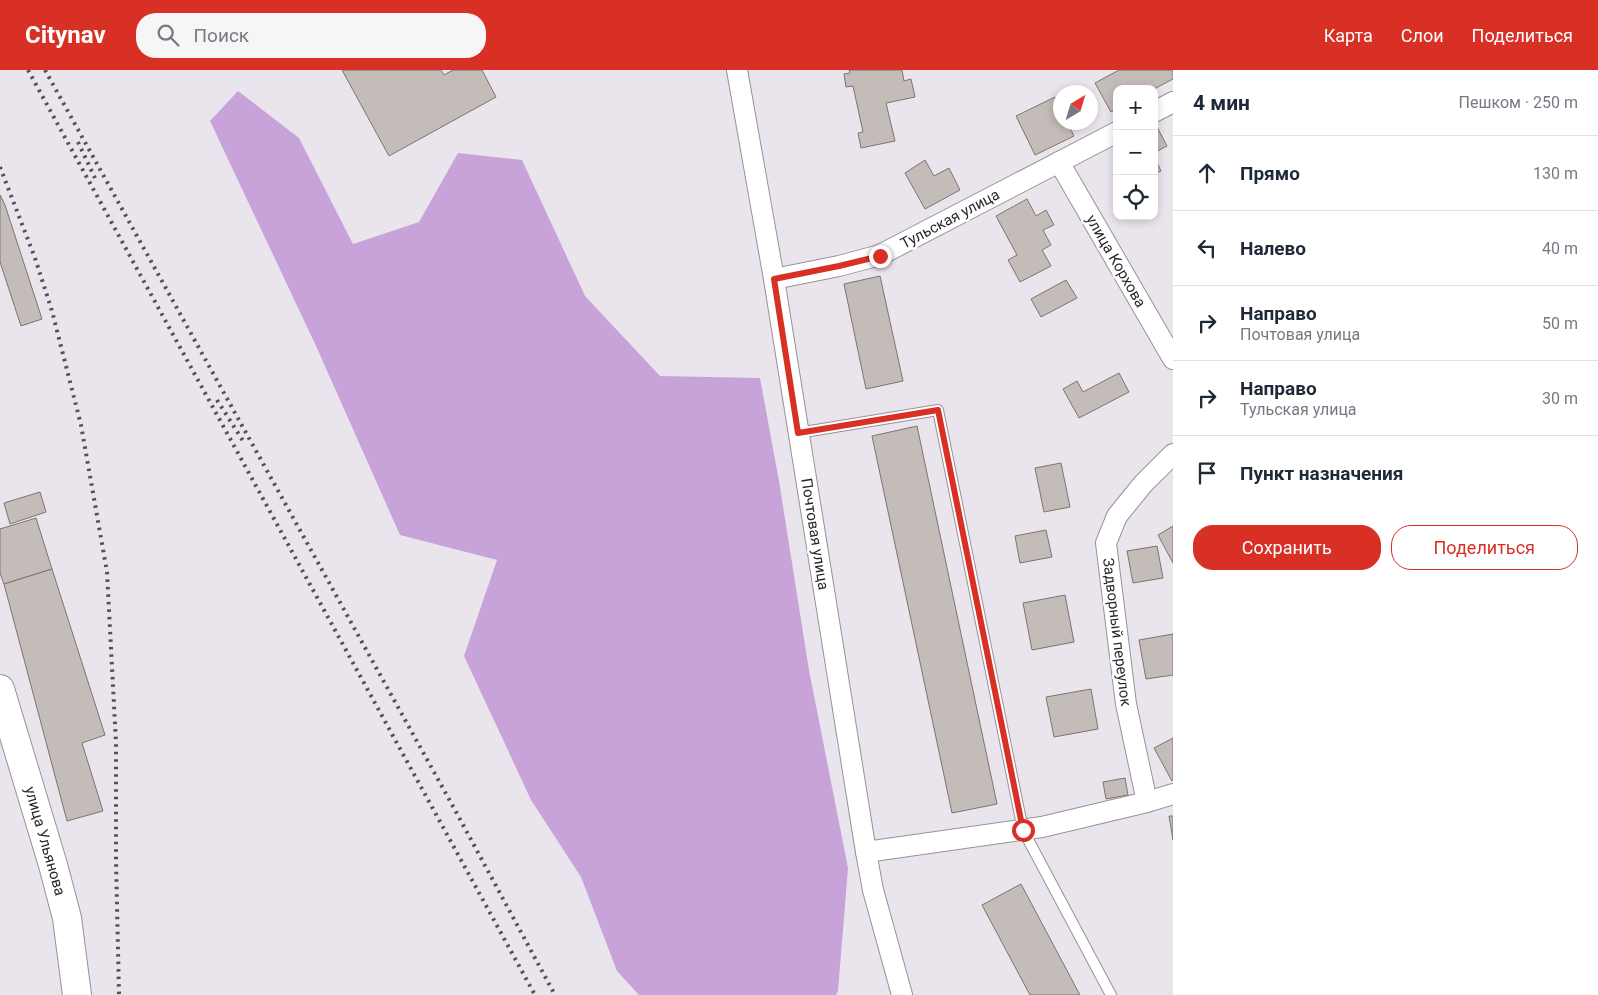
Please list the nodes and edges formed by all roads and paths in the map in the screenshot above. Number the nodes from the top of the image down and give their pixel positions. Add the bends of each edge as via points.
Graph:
1 (737, 70) edge
2 (1173, 102) edge
3 (1158, 110) edge
4 (1113, 134) edge
5 (1059, 162) junction
6 (774, 279) junction
7 (1173, 359) edge
8 (798, 433) junction
9 (1173, 454) edge
10 (0, 689) edge
11 (1173, 794) edge
12 (1147, 802) junction
13 (1023, 830) junction
14 (866, 852) junction
15 (77, 995) edge
16 (902, 995) edge
17 (1111, 995) edge

1 - 6 street, Почтовая улица
2 - 3 street
4 - 5 street, Тульская улица
5 - 6 street, Тульская улица via 880,256
5 - 7 street, улица Корхова
6 - 8 street, Почтовая улица
8 - 13 lane via 938,410
8 - 14 street, Почтовая улица
9 - 12 street, Задворный переулок via 1142,484 1118,516 1106,543 1126,704
10 - 15 main road, улица Ульянова via 67,918
11 - 12 street
12 - 13 street
13 - 14 street
13 - 17 lane
14 - 16 street, Почтовая улица

